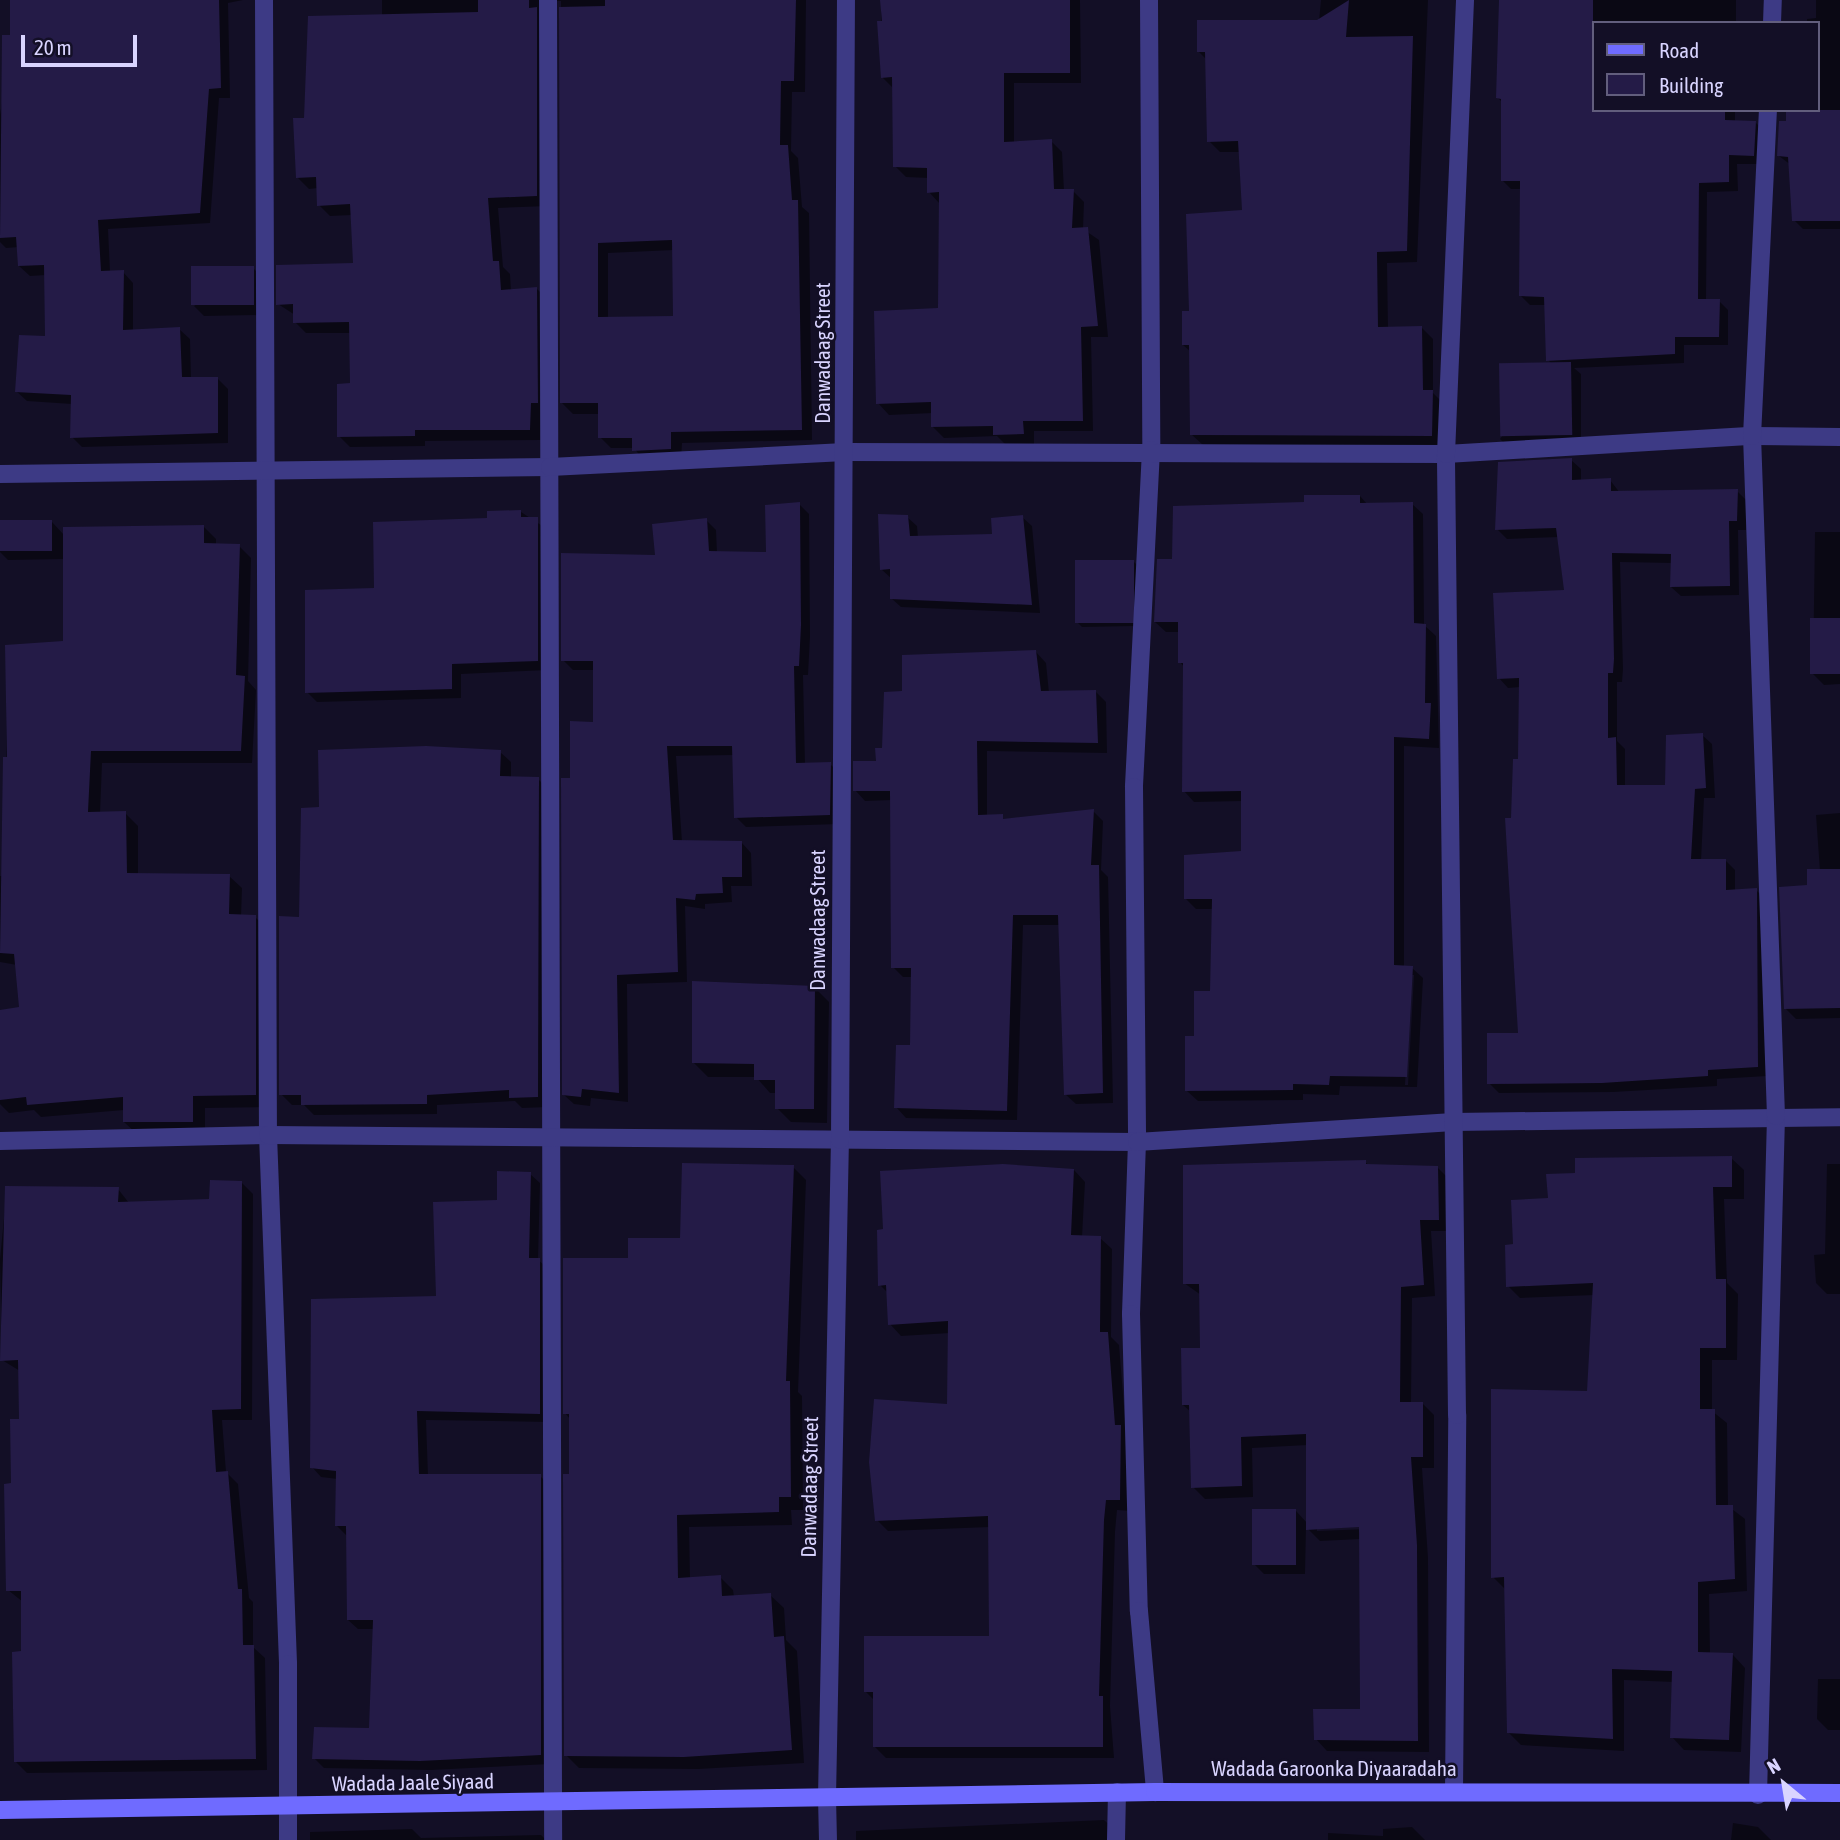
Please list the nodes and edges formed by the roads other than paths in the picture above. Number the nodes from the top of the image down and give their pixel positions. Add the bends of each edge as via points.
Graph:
1 (264, 0) edge
2 (548, 0) edge
3 (846, 0) edge
4 (1149, 0) edge
5 (1465, 0) edge
6 (1773, 0) edge
7 (1772, 21) edge
8 (1768, 112) edge
9 (1752, 436) junction
10 (1840, 437) edge
11 (1151, 450) junction
12 (845, 452) junction
13 (1446, 454) junction
14 (550, 467) junction
15 (267, 468) junction
16 (0, 474) edge
17 (1776, 1116) junction
18 (1840, 1117) edge
19 (1453, 1122) junction
20 (268, 1135) junction
21 (552, 1137) junction
22 (840, 1140) junction
23 (0, 1141) edge
24 (1137, 1142) junction
25 (1155, 1791) junction
26 (1454, 1791) junction
27 (1117, 1792) junction
28 (1840, 1793) edge
29 (1758, 1795) junction
30 (827, 1797) junction
31 (553, 1802) junction
32 (288, 1807) junction
33 (0, 1810) edge
34 (288, 1840) edge
35 (553, 1840) edge
36 (828, 1840) edge
37 (1116, 1840) edge

1 - 15 street
2 - 14 street
3 - 12 street, Danwadaag Street
4 - 11 street
5 - 13 street
6 - 7 street
8 - 9 street
9 - 10 street
9 - 13 street
9 - 17 street
11 - 12 street
11 - 13 street
11 - 24 street via 1135,787
12 - 14 street
12 - 22 street, Danwadaag Street
13 - 19 street
14 - 15 street
14 - 21 street
15 - 16 street
15 - 20 street
17 - 18 street
17 - 19 street
17 - 29 street
19 - 24 street
19 - 26 street via 1457,1415
20 - 21 street
20 - 23 street
20 - 32 street via 288,1664
21 - 22 street
21 - 31 street
22 - 24 street
22 - 30 street, Danwadaag Street
24 - 25 street via 1132,1354 1139,1611
25 - 26 main road, Wadada Garoonka Diyaaradaha
25 - 27 main road, Wadada Garoonka Diyaaradaha
26 - 29 main road, Wadada Garoonka Diyaaradaha
27 - 30 main road, Wadada Garoonka Diyaaradaha
27 - 37 street
28 - 29 main road, Wadada Garoonka Diyaaradaha
30 - 31 main road, Wadada Jaale Siyaad
30 - 36 street, Danwadaag Street
31 - 32 main road, Wadada Jaale Siyaad
31 - 35 street
32 - 33 main road, Wadada Jaale Siyaad
32 - 34 street

